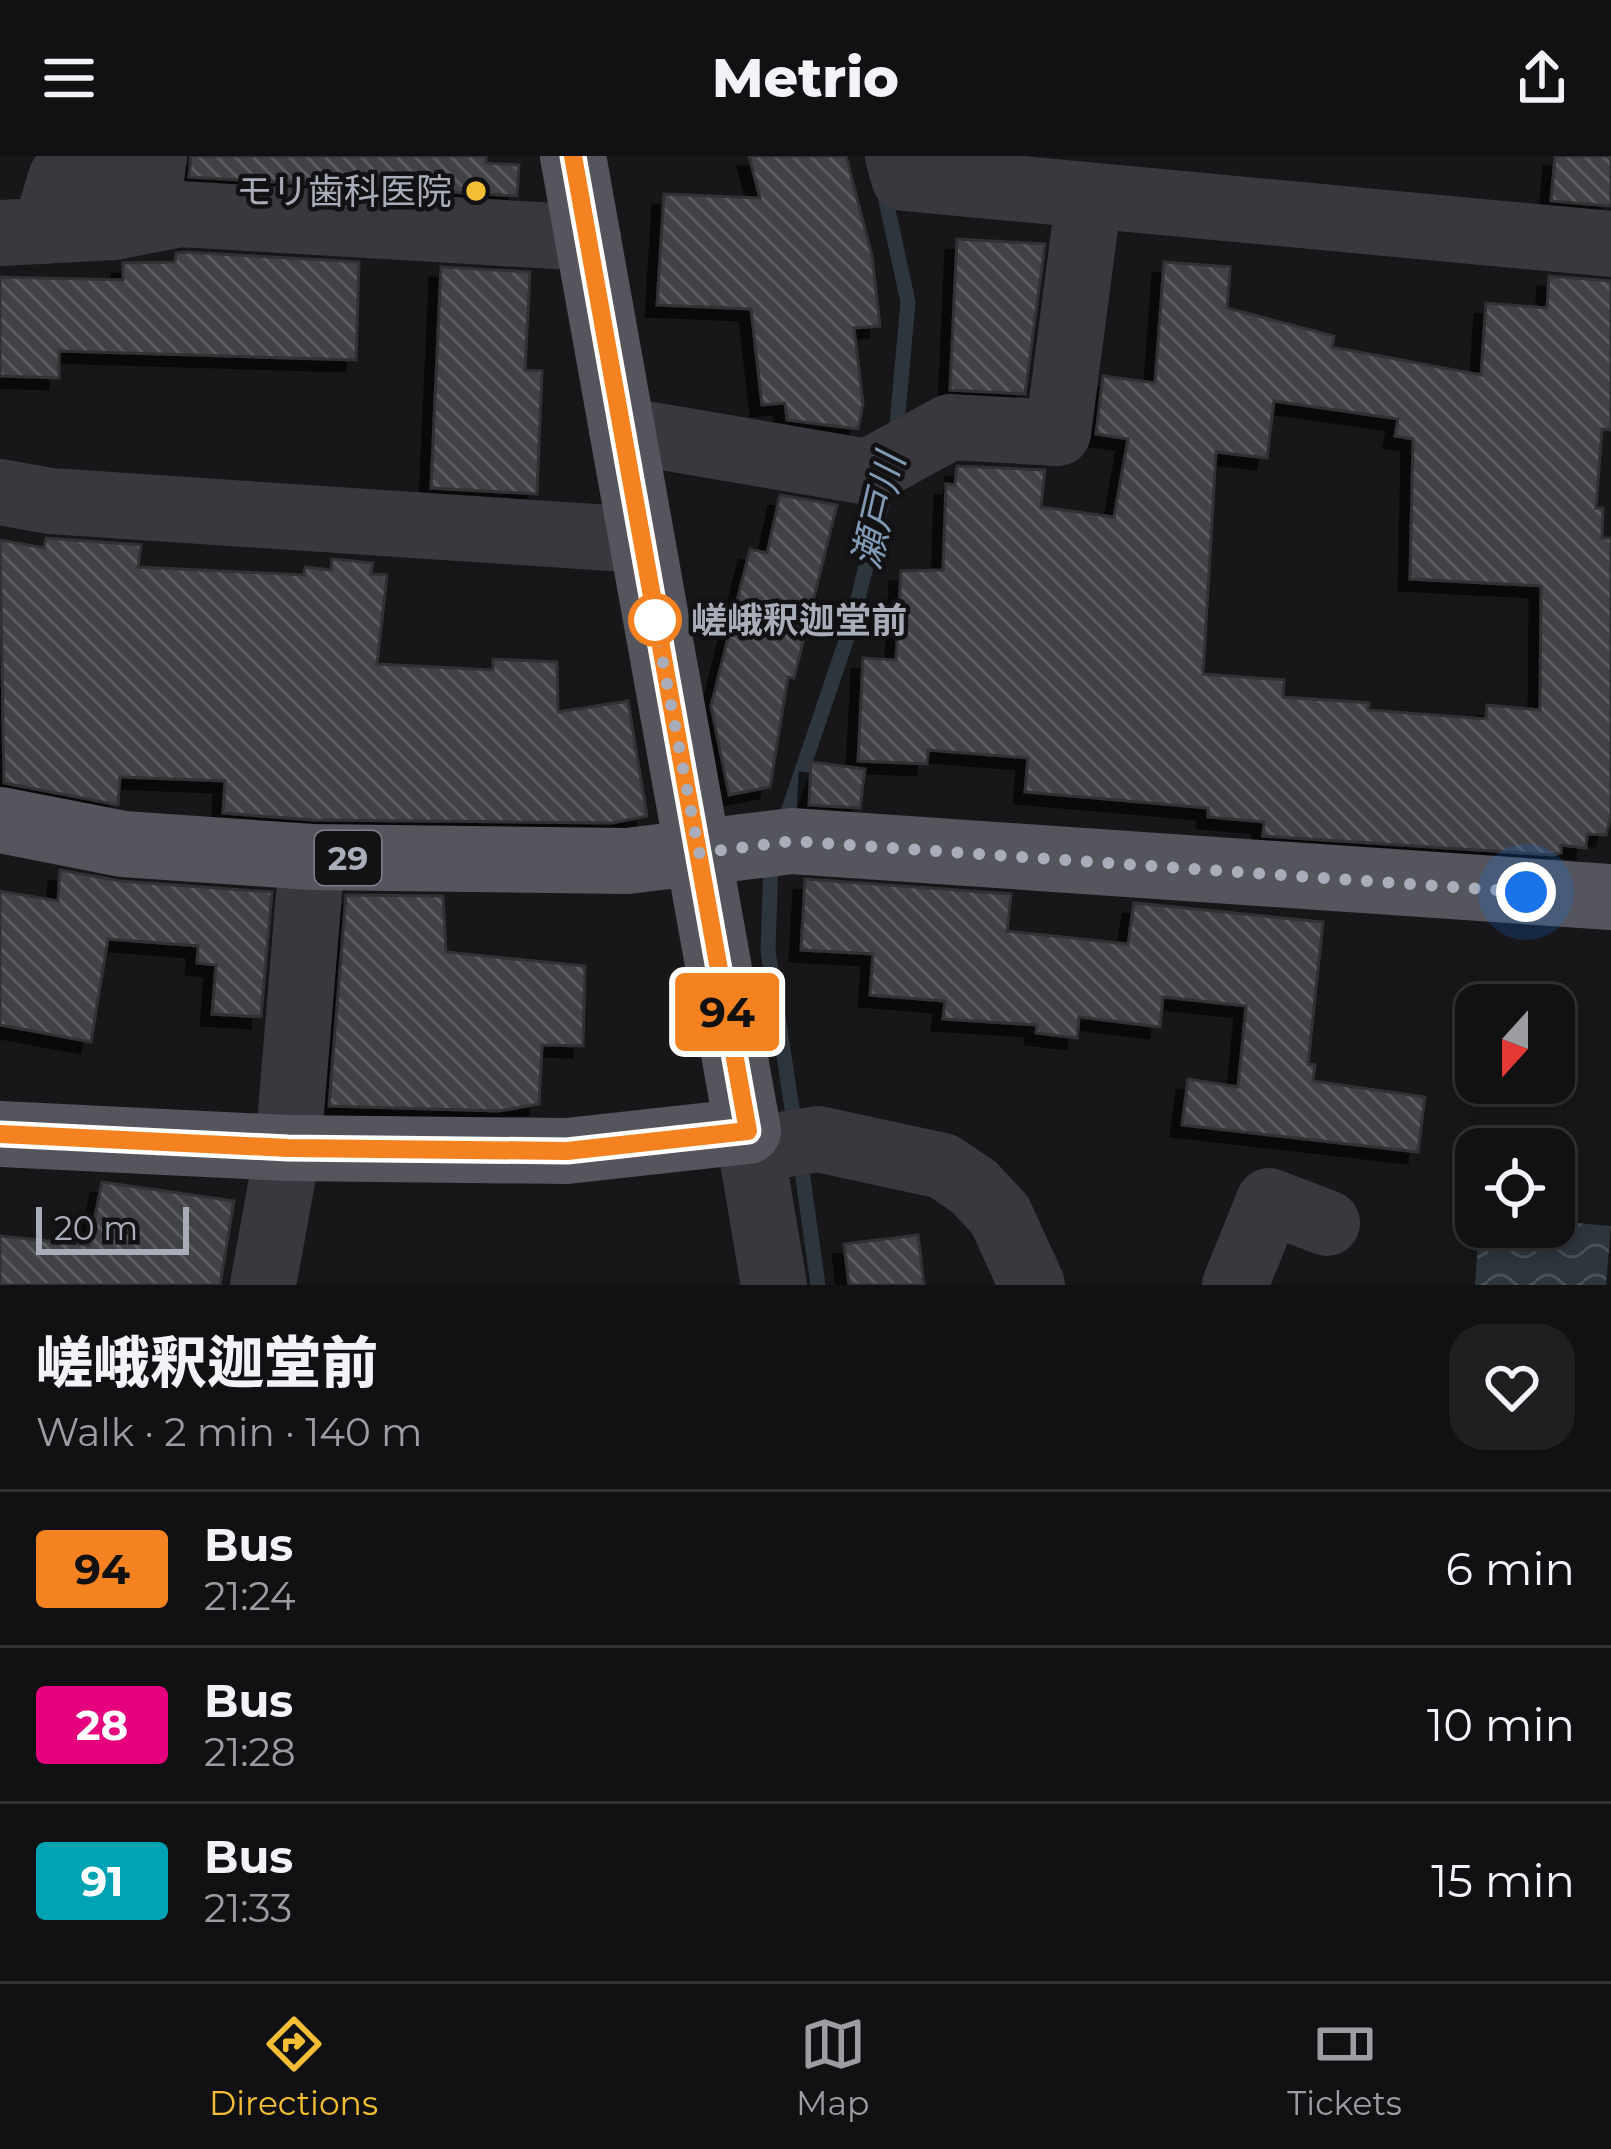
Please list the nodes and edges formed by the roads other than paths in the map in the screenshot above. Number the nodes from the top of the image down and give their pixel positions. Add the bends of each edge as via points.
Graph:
1 (154, 156) edge
2 (574, 157) edge
3 (901, 167) edge
4 (1227, 182) edge
5 (1090, 196) junction
6 (23, 232) edge
7 (588, 238) junction
8 (1611, 244) edge
9 (622, 430) junction
10 (0, 492) edge
11 (640, 540) junction
12 (0, 820) edge
13 (747, 846) junction
14 (312, 857) junction
15 (1611, 897) edge
16 (0, 1134) edge
17 (774, 1141) junction
18 (288, 1148) junction
19 (1327, 1223) dead end
20 (263, 1285) edge
21 (774, 1285) edge
22 (1032, 1285) edge
23 (1235, 1285) edge

1 - 6 street via 150,188 61,178
2 - 7 main road
3 - 5 street
4 - 5 street
4 - 8 street
5 - 9 street via 1058,433 950,428 892,461
6 - 7 street via 180,214
7 - 9 main road
9 - 11 main road
10 - 11 street
11 - 13 main road
12 - 14 main road, 29 via 123,844
13 - 14 main road, 29 via 627,861
13 - 15 main road, 29
13 - 17 main road
14 - 18 street
16 - 18 main road
17 - 18 main road via 567,1151
17 - 21 street
17 - 22 street via 943,1166 1000,1215
18 - 20 street
19 - 23 street via 1269,1201

